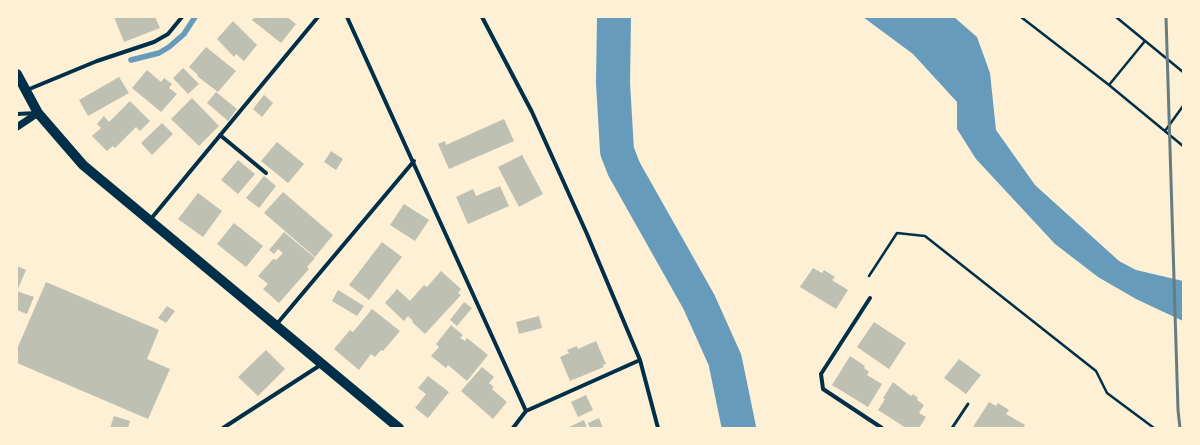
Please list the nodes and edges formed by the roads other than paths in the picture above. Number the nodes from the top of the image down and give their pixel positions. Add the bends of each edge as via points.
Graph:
1 (182, 17) edge
2 (318, 17) edge
3 (347, 17) edge
4 (482, 17) edge
5 (17, 74) edge
6 (25, 91) junction
7 (38, 113) junction
8 (17, 114) edge
9 (17, 127) edge
10 (220, 136) junction
11 (414, 161) junction
12 (266, 173) dead end
13 (150, 221) junction
14 (870, 298) dead end
15 (276, 326) junction
16 (640, 360) junction
17 (323, 364) junction
18 (968, 404) dead end
19 (526, 411) junction
20 (223, 428) edge
21 (399, 428) edge
22 (513, 428) edge
23 (658, 428) edge
24 (882, 428) edge
25 (952, 428) edge

1 - 6 street via 168,34 154,42 97,61
2 - 10 street
3 - 11 street
4 - 16 street via 535,119
5 - 6 main road
6 - 7 main road
7 - 8 street
7 - 9 street
7 - 13 main road via 82,165
10 - 12 street
10 - 13 street
11 - 15 street
11 - 19 street
13 - 15 main road
14 - 24 street via 821,374 823,389
15 - 17 main road
16 - 19 street
16 - 23 street
17 - 20 street
17 - 21 main road
18 - 25 lane
19 - 22 street

